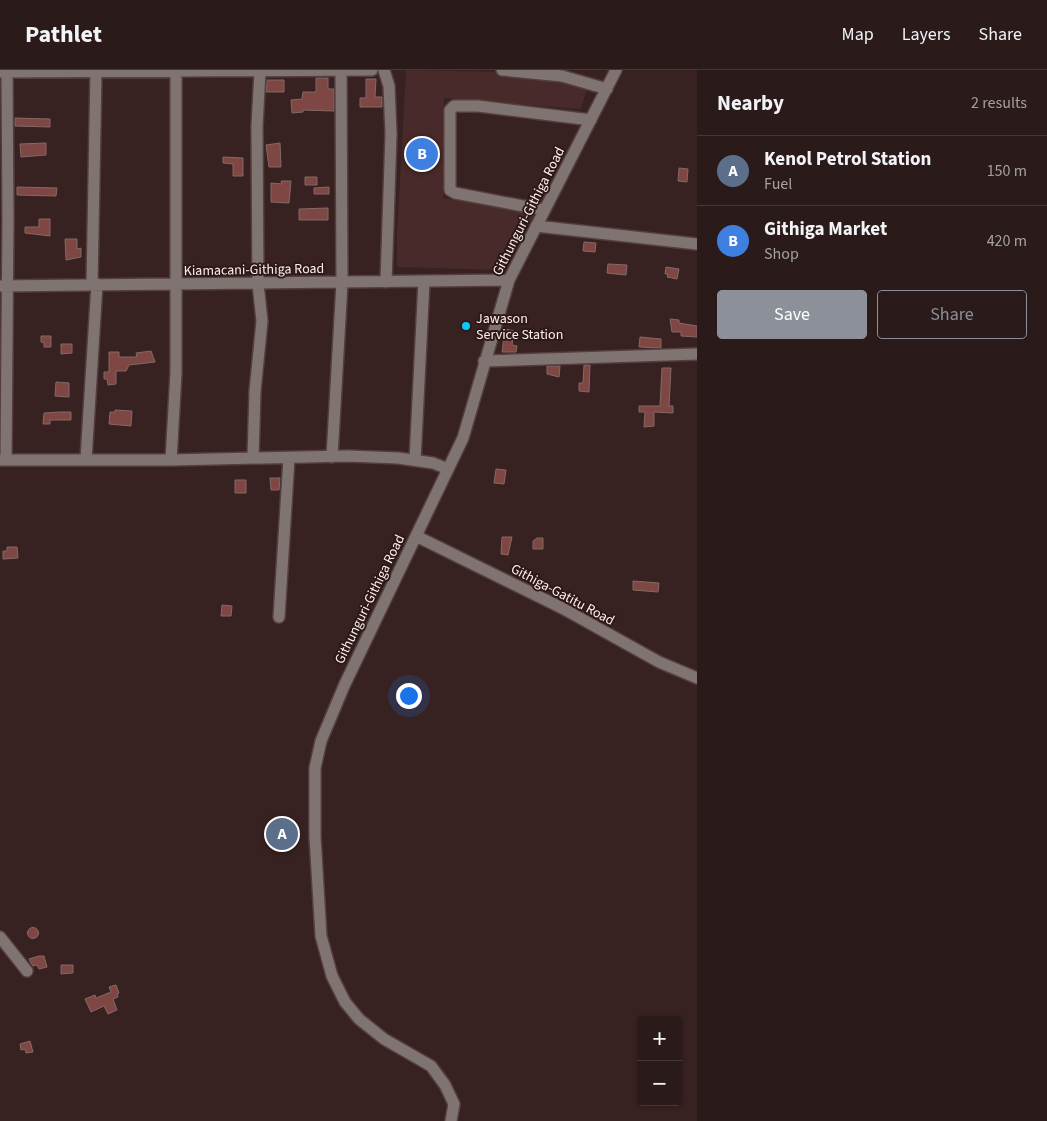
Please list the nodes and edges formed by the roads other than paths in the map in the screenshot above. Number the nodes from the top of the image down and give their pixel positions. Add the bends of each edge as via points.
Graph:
1 (372, 70) edge
2 (384, 70) edge
3 (502, 70) edge
4 (616, 70) edge
5 (176, 71) edge
6 (3, 72) edge
7 (55, 72) edge
8 (96, 72) junction
9 (260, 72) junction
10 (341, 72) junction
11 (559, 73) edge
12 (607, 89) junction
13 (591, 120) junction
14 (544, 210) junction
15 (536, 226) junction
16 (697, 244) edge
17 (509, 280) junction
18 (386, 282) junction
19 (424, 282) junction
20 (342, 283) junction
21 (95, 284) junction
22 (258, 284) junction
23 (4, 286) edge
24 (175, 286) junction
25 (697, 354) edge
26 (484, 361) junction
27 (332, 456) junction
28 (253, 458) junction
29 (289, 458) junction
30 (86, 459) junction
31 (3, 460) edge
32 (171, 460) junction
33 (415, 460) junction
34 (448, 469) junction
35 (416, 536) junction
36 (279, 617) dead end
37 (697, 678) edge
38 (0, 938) edge
39 (27, 971) dead end
40 (451, 1121) edge

1 - 10 street
2 - 18 street via 389,86 391,134
3 - 11 street
4 - 12 street, Githunguri-Githiga Road
5 - 8 street
5 - 9 street
5 - 24 street
6 - 7 street
6 - 23 street
7 - 8 street
8 - 21 street
9 - 10 street
9 - 22 street
10 - 20 street
11 - 12 street
12 - 13 street, Githunguri-Githiga Road
13 - 14 street, Githunguri-Githiga Road
13 - 14 street via 478,106 459,105 450,110 450,190
14 - 15 street, Githunguri-Githiga Road
15 - 16 street
15 - 17 street, Githunguri-Githiga Road
17 - 19 street, Kiamacani-Githiga Road
17 - 26 street, Githunguri-Githiga Road
18 - 19 street, Kiamacani-Githiga Road
18 - 20 street, Kiamacani-Githiga Road
19 - 33 street
20 - 22 street, Kiamacani-Githiga Road
20 - 27 street
21 - 23 street, Kiamacani-Githiga Road
21 - 24 street, Kiamacani-Githiga Road
21 - 30 street
22 - 24 street, Kiamacani-Githiga Road
22 - 28 street via 262,321
23 - 31 street
24 - 32 street via 176,373
25 - 26 street
26 - 34 street, Githunguri-Githiga Road via 471,416
27 - 29 street
27 - 33 street
28 - 29 street
28 - 32 street
29 - 36 street
30 - 31 street
30 - 32 street
33 - 34 street
34 - 35 street, Githunguri-Githiga Road
35 - 37 street, Githiga-Gatitu Road via 562,608 659,662
35 - 40 street, Githunguri-Githiga Road via 321,741 315,768 314,800 321,936 332,976 344,1002 384,1039 431,1066 454,1104
38 - 39 street

